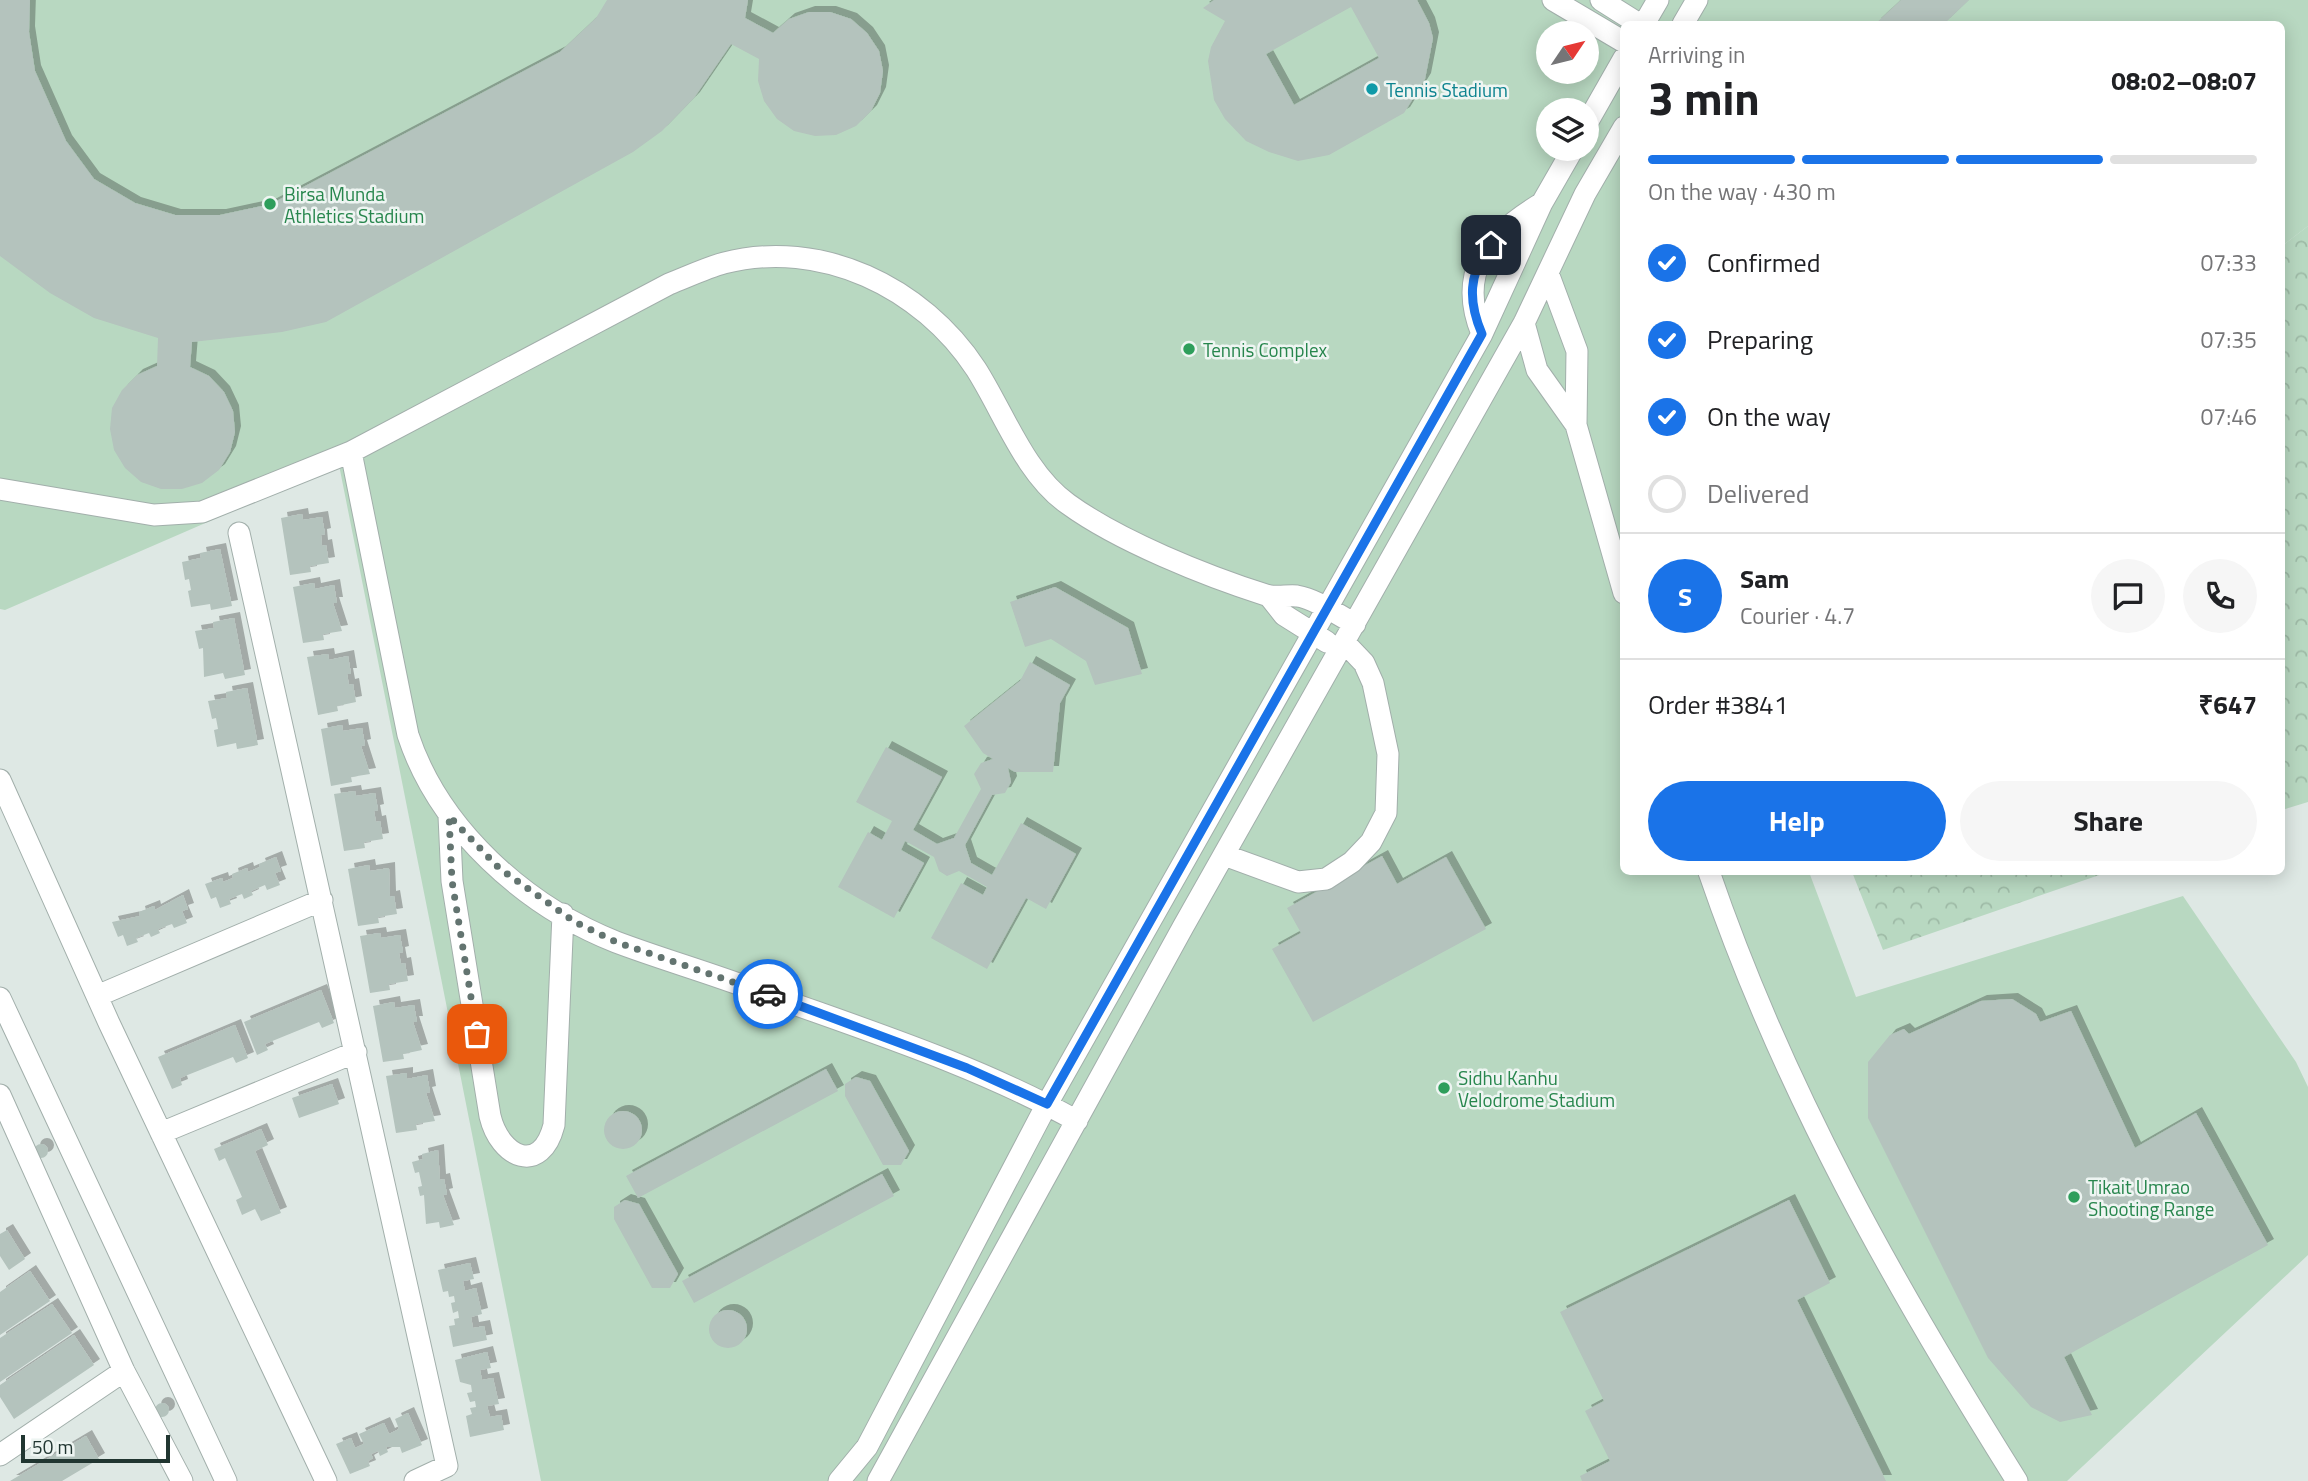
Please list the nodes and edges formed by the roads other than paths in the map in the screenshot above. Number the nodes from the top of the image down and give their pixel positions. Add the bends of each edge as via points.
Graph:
1 (1553, 0) edge
2 (1601, 0) edge
3 (1658, 0) edge
4 (1697, 0) edge
5 (1634, 21) edge
6 (1646, 21) edge
7 (1685, 21) edge
8 (1620, 40) edge
9 (1620, 65) edge
10 (1599, 102) edge
11 (1620, 134) edge
12 (1566, 161) edge
13 (1542, 203) junction
14 (1548, 273) junction
15 (1471, 281) junction
16 (1503, 289) junction
17 (1524, 323) junction
18 (1482, 334) junction
19 (1576, 425) junction
20 (351, 452) junction
21 (0, 489) edge
22 (239, 533) dead end
23 (1620, 579) edge
24 (1269, 596) junction
25 (1327, 610) junction
26 (1314, 634) junction
27 (1346, 639) junction
28 (0, 780) edge
29 (449, 816) junction
30 (1224, 855) junction
31 (1710, 875) edge
32 (323, 900) junction
33 (563, 914) junction
34 (97, 996) junction
35 (0, 998) edge
36 (356, 1052) junction
37 (0, 1095) edge
38 (1047, 1104) junction
39 (1077, 1121) junction
40 (161, 1133) junction
41 (124, 1371) junction
42 (0, 1455) edge
43 (182, 1481) edge
44 (226, 1481) edge
45 (326, 1481) edge
46 (415, 1481) edge
47 (839, 1481) edge
48 (878, 1481) edge
49 (2017, 1481) edge

1 - 8 street
2 - 5 street
3 - 6 street
4 - 7 street
9 - 10 street
11 - 14 street
12 - 13 street
13 - 15 street via 1504,229 1478,261
13 - 16 street
14 - 17 street
14 - 19 street via 1577,351
15 - 16 street
15 - 18 street via 1473,312
16 - 18 street
17 - 19 street via 1537,370
17 - 27 street
18 - 25 street
19 - 23 street
20 - 21 street via 232,501 180,515 96,508
20 - 24 street via 669,284 725,263 780,256 828,261 871,277 944,327 975,368 1039,474 1067,503 1157,551
20 - 29 street via 408,735 430,790
22 - 32 street
24 - 25 street via 1299,596
24 - 26 street via 1284,615
25 - 26 street
25 - 27 street
26 - 27 street
26 - 38 street
27 - 30 street
27 - 30 street via 1373,683 1388,754 1386,813 1371,842 1326,879 1298,882
28 - 34 street
29 - 33 street via 499,868
29 - 33 street via 452,881 490,1116 499,1142 515,1154 541,1152 554,1125
30 - 39 street
31 - 49 street via 1760,1005 1835,1172 1935,1350
32 - 34 street
32 - 36 street
33 - 38 street via 616,942 967,1068
34 - 40 street
35 - 44 street
36 - 40 street
36 - 46 street via 447,1466
37 - 41 street
38 - 39 street
38 - 47 street via 867,1447
39 - 48 street
40 - 45 street
41 - 42 street
41 - 43 street

